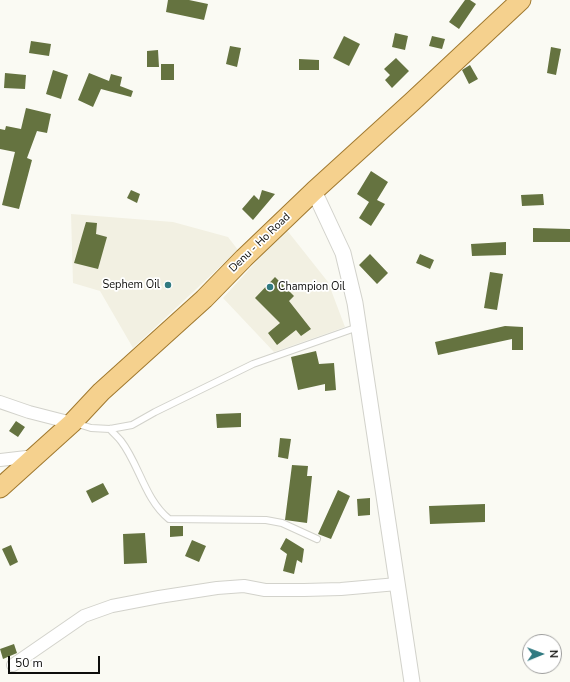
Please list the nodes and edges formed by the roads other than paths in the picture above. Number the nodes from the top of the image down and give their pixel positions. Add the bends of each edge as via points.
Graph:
1 (521, 0) edge
2 (314, 191) junction
3 (359, 327) junction
4 (0, 402) edge
5 (72, 423) junction
6 (110, 430) junction
7 (35, 456) junction
8 (0, 460) edge
9 (0, 488) edge
10 (317, 539) dead end
11 (397, 584) junction
12 (13, 665) dead end
13 (412, 682) edge

1 - 2 main road, Denu - Ho Road
2 - 3 street via 343,253
2 - 5 main road, Denu - Ho Road via 204,299 101,392
3 - 6 lane via 253,364 132,425
3 - 11 street
4 - 5 street
5 - 6 lane
5 - 7 main road, Denu - Ho Road
6 - 10 lane via 121,441 153,500 169,518 266,520 282,523
7 - 8 street
7 - 9 main road, Denu - Ho Road
11 - 12 street via 304,590 265,590 244,586 217,588 112,606 84,616
11 - 13 street

